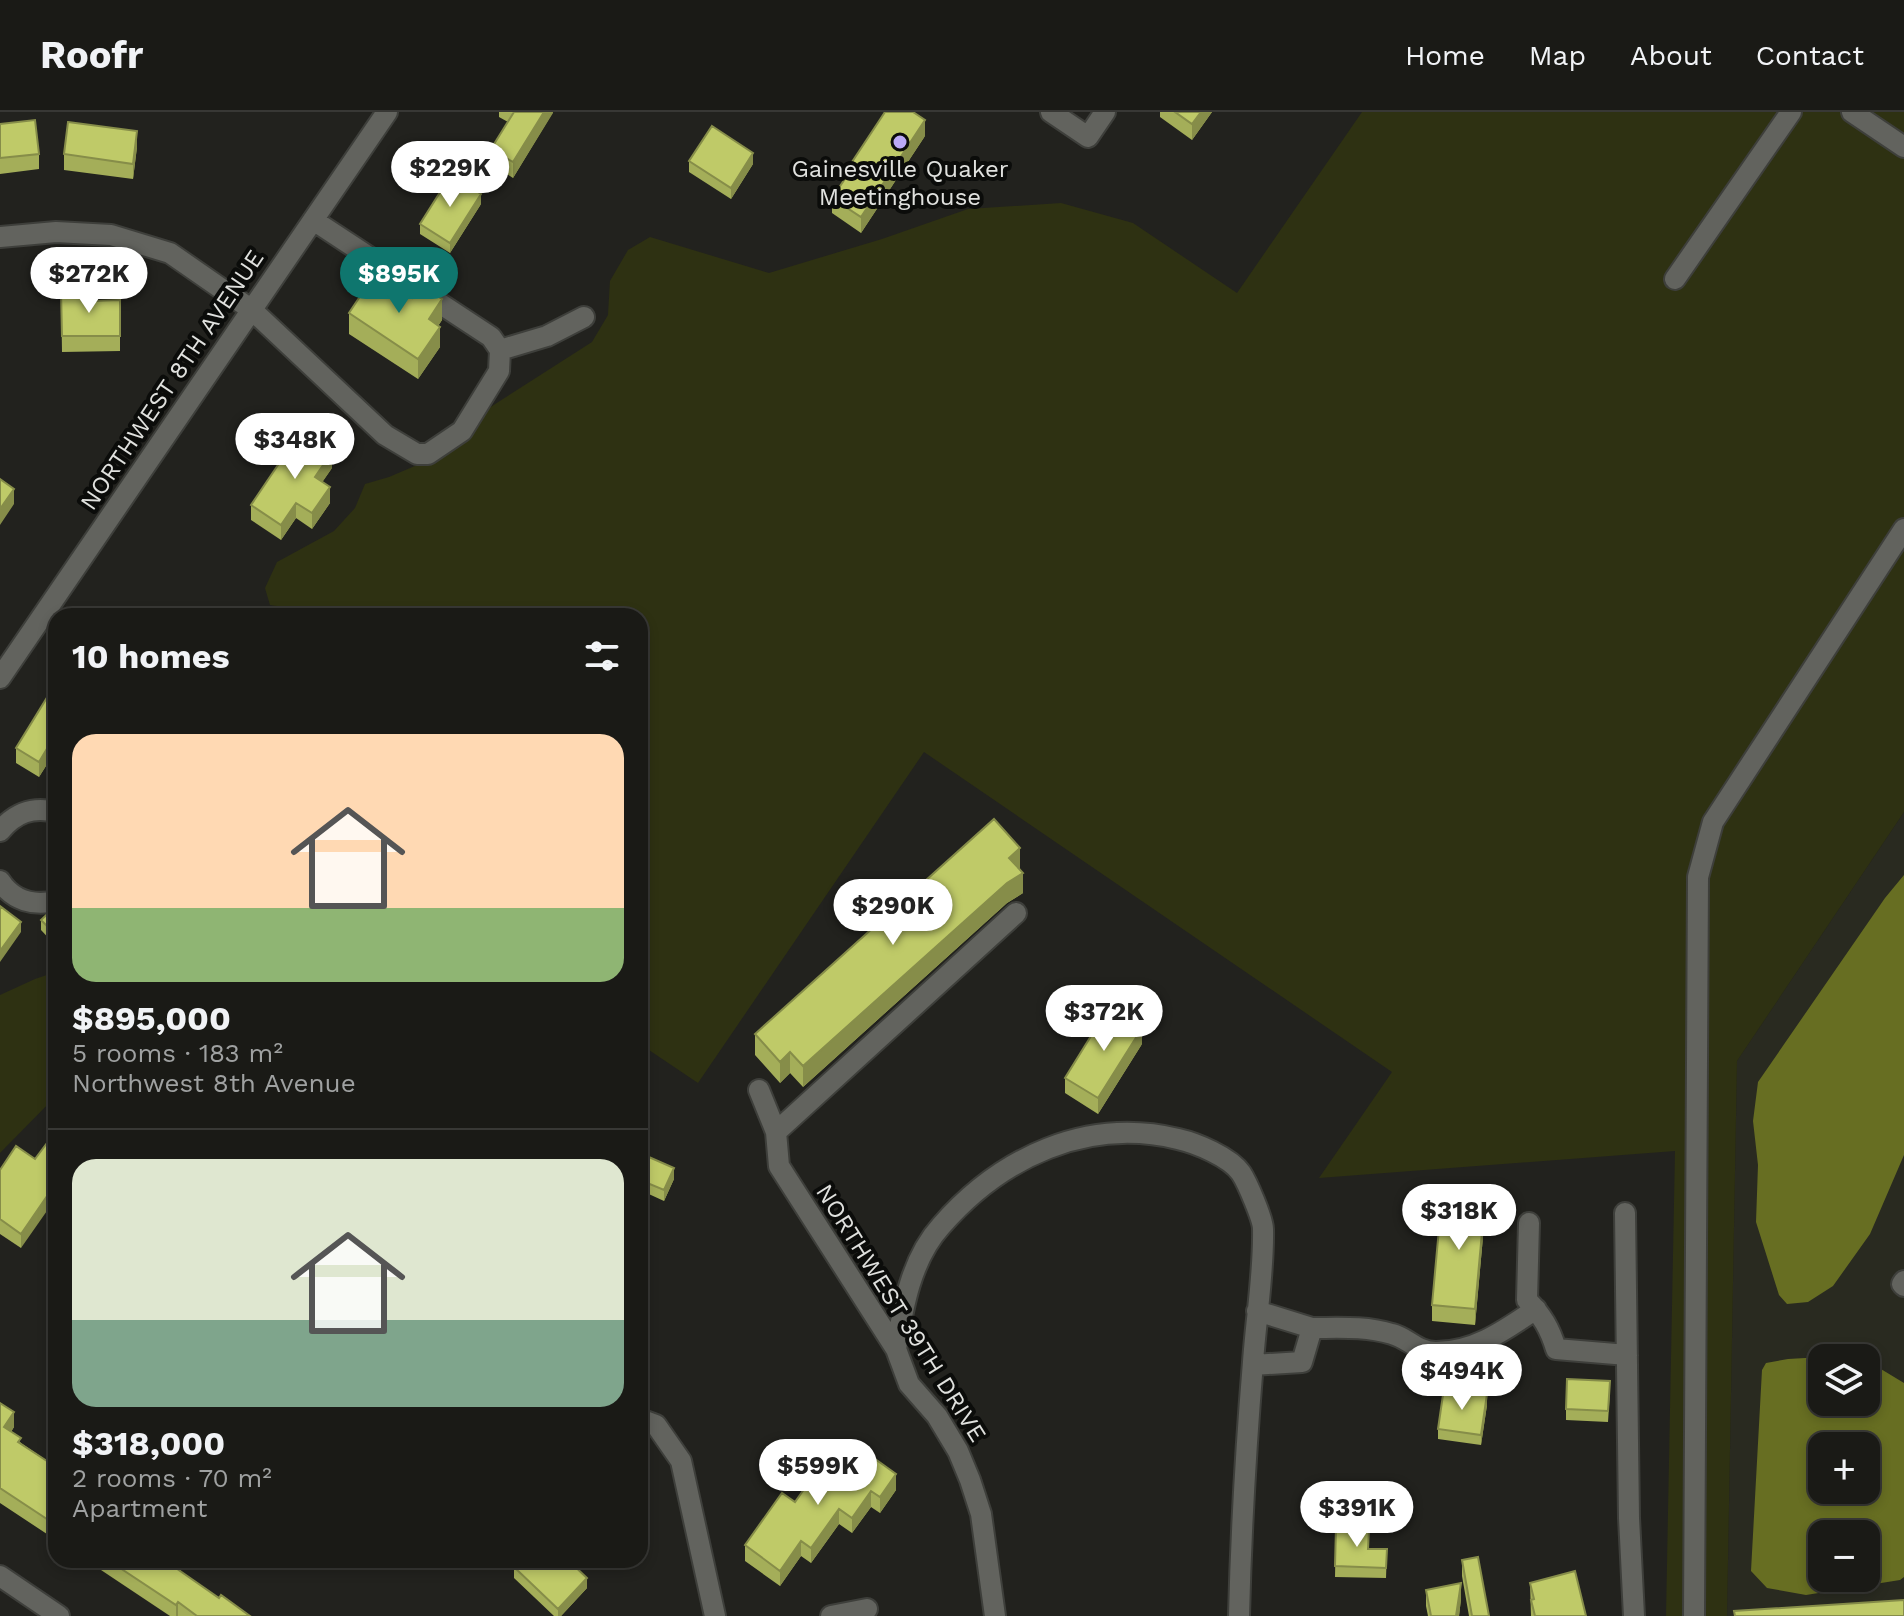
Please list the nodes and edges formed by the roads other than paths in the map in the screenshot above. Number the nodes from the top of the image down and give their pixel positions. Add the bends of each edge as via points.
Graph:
1 (387, 112) edge
2 (1051, 112) edge
3 (1105, 112) edge
4 (1791, 112) edge
5 (1852, 112) edge
6 (1904, 147) edge
7 (313, 220) junction
8 (0, 237) edge
9 (1675, 279) dead end
10 (252, 310) junction
11 (584, 317) dead end
12 (500, 350) junction
13 (1904, 529) edge
14 (2, 671) edge
15 (48, 811) edge
16 (0, 831) edge
17 (0, 881) edge
18 (48, 902) edge
19 (1016, 913) dead end
20 (759, 1090) dead end
21 (776, 1132) junction
22 (1625, 1213) dead end
23 (1529, 1223) dead end
24 (1536, 1309) junction
25 (1257, 1311) junction
26 (1312, 1328) junction
27 (896, 1349) junction
28 (1627, 1355) junction
29 (1253, 1365) junction
30 (648, 1422) edge
31 (0, 1576) edge
32 (867, 1609) dead end
33 (59, 1616) edge
34 (715, 1616) edge
35 (831, 1616) edge
36 (995, 1616) edge
37 (1239, 1616) edge
38 (1634, 1616) edge
39 (1694, 1616) edge

1 - 7 street, NORTHWEST 8TH AVENUE
2 - 3 street via 1088,137
4 - 9 street
5 - 6 street
7 - 10 street, NORTHWEST 8TH AVENUE
7 - 12 street via 491,337
8 - 10 street via 111,235 170,253
10 - 12 street via 385,435 417,454 428,454 462,431 499,371
10 - 14 street, NORTHWEST 8TH AVENUE
11 - 12 street via 547,336
13 - 39 street via 1713,822 1698,877
15 - 16 street via 20,813
17 - 18 street via 22,900
19 - 21 street
20 - 21 street, NORTHWEST 39TH DRIVE
21 - 27 street, NORTHWEST 39TH DRIVE via 779,1166
22 - 28 street
23 - 24 street via 1527,1300
24 - 26 street via 1481,1344 1437,1352 1364,1327
24 - 28 street via 1556,1349
25 - 26 street
25 - 27 street via 1263,1225 1241,1172 1192,1142 1114,1131 1044,1149 1012,1165 939,1227 909,1289
25 - 29 street
26 - 29 street via 1302,1362
27 - 36 street, NORTHWEST 39TH DRIVE via 909,1384 937,1416 970,1480 981,1514
28 - 38 street
29 - 37 street
30 - 34 street via 656,1425 681,1461
31 - 33 street
32 - 35 street

